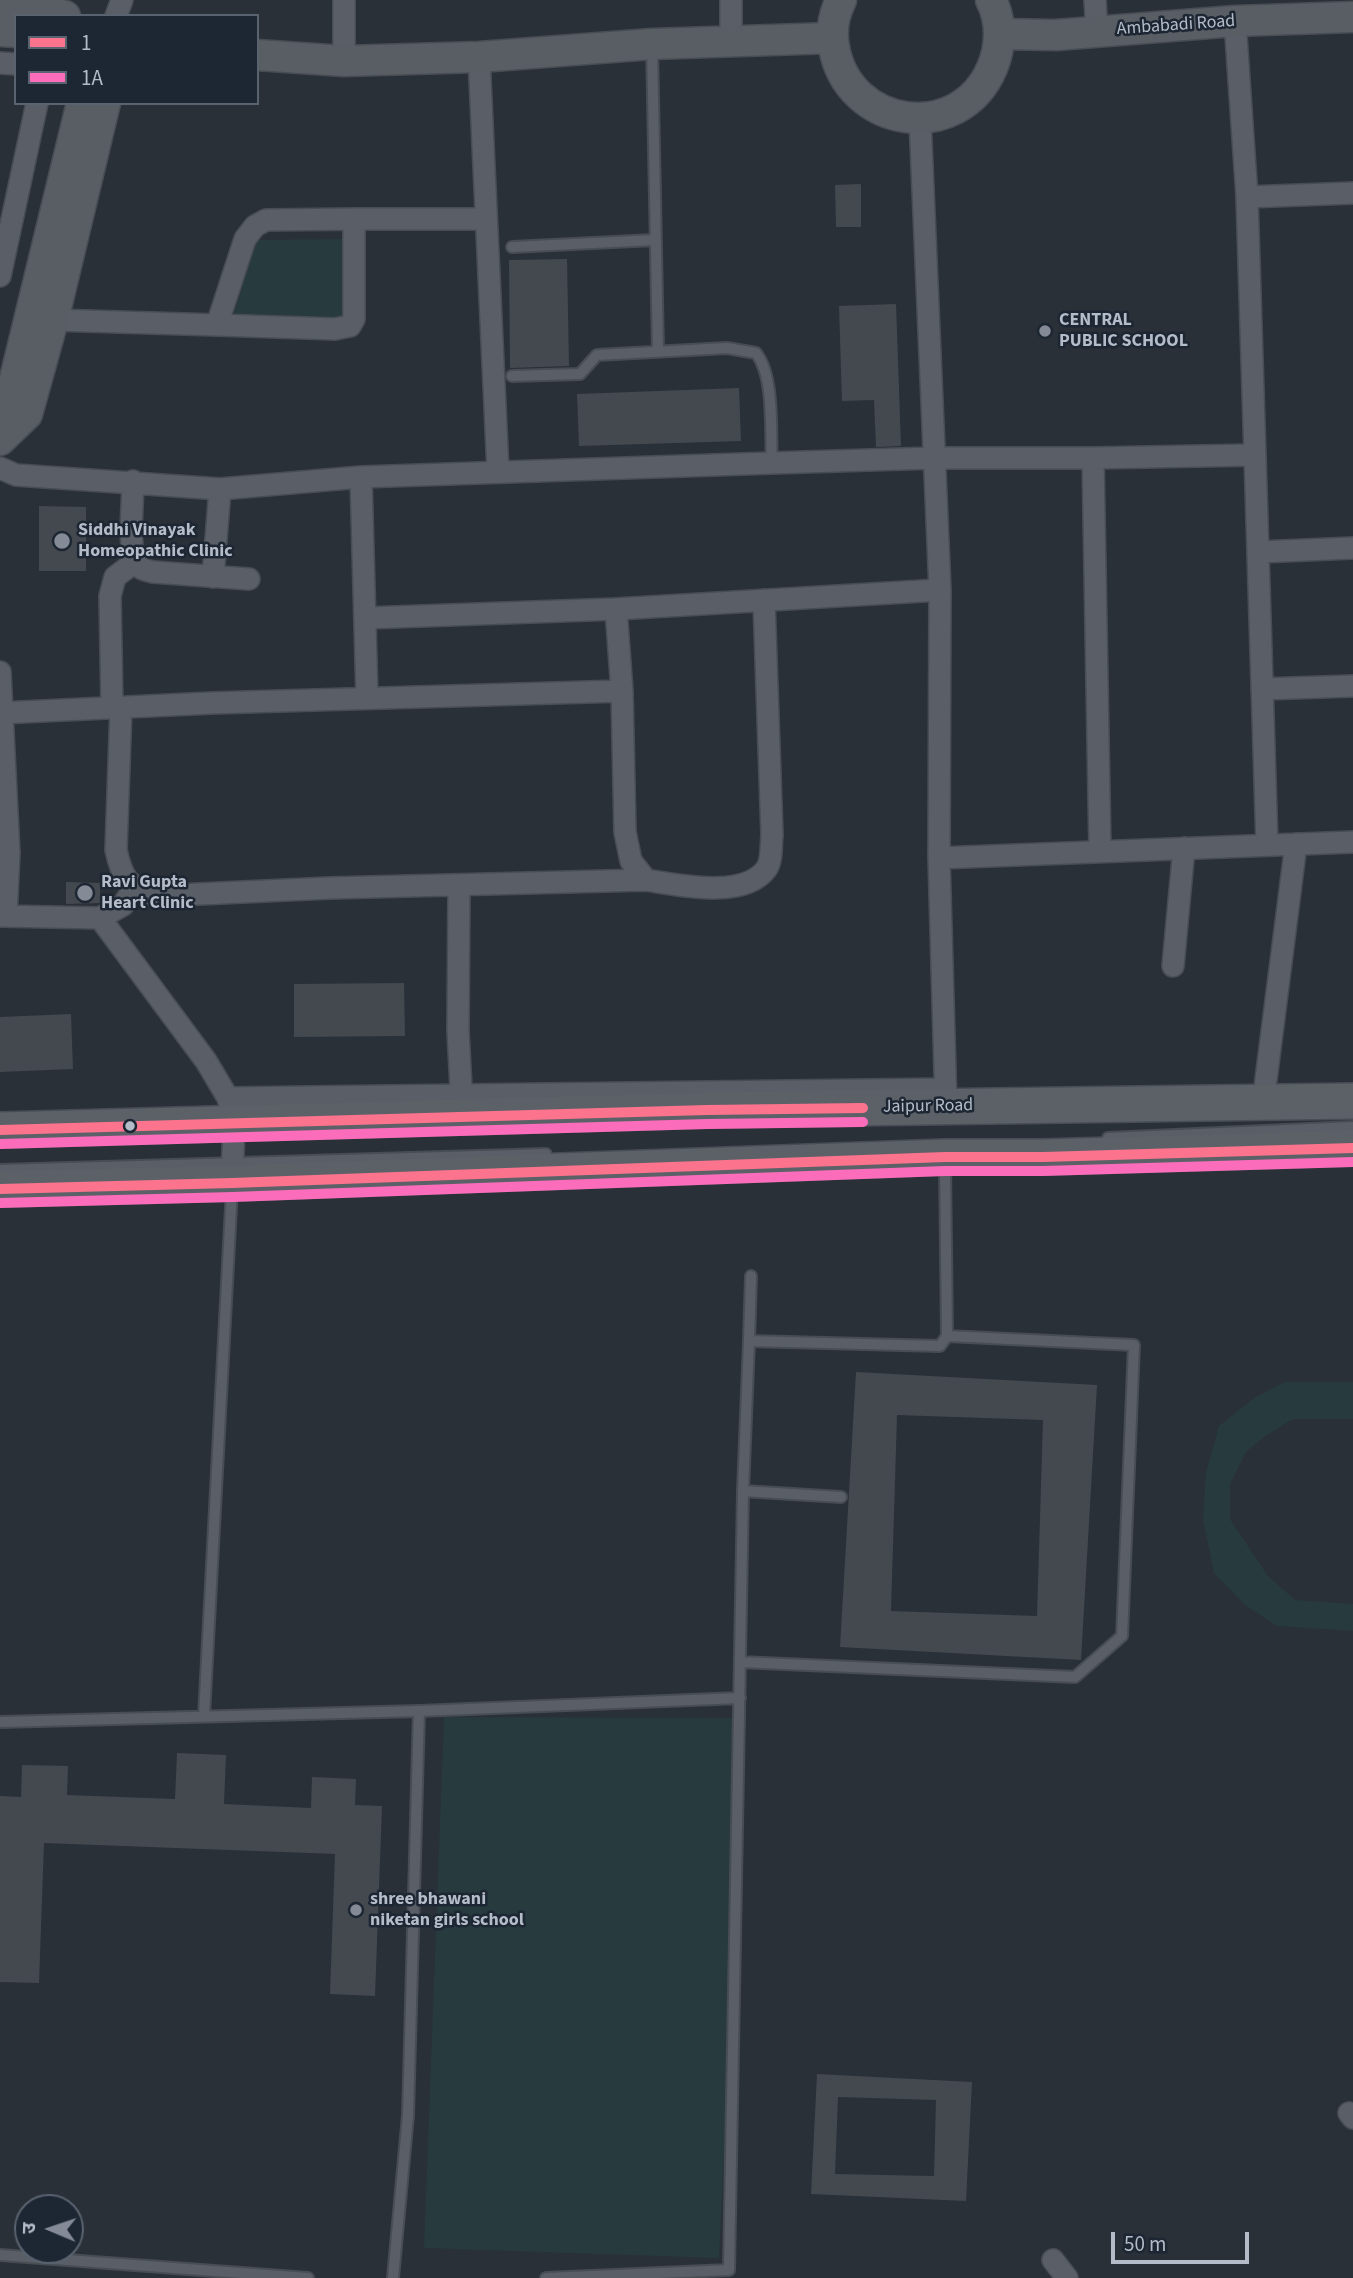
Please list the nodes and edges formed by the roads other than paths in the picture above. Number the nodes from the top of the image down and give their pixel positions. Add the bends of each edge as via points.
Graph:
1 (344, 0) edge
2 (731, 0) edge
3 (841, 0) edge
4 (991, 0) edge
5 (1095, 0) edge
6 (1353, 17) edge
7 (1235, 21) junction
8 (1097, 32) junction
9 (1000, 34) junction
10 (832, 38) junction
11 (732, 43) junction
12 (652, 44) junction
13 (259, 55) edge
14 (479, 57) junction
15 (344, 61) junction
16 (37, 105) edge
17 (82, 105) edge
18 (105, 105) edge
19 (920, 119) junction
20 (1353, 193) edge
21 (1247, 197) junction
22 (354, 219) junction
23 (485, 219) junction
24 (654, 240) junction
25 (512, 247) dead end
26 (0, 276) edge
27 (53, 320) junction
28 (217, 325) junction
29 (658, 351) junction
30 (512, 376) dead end
31 (0, 411) edge
32 (0, 440) edge
33 (1254, 454) junction
34 (934, 458) junction
35 (1093, 458) junction
36 (772, 463) junction
37 (0, 468) edge
38 (498, 472) junction
39 (361, 477) junction
40 (133, 481) junction
41 (220, 489) junction
42 (1353, 548) edge
43 (1259, 552) junction
44 (135, 562) junction
45 (212, 577) junction
46 (249, 579) dead end
47 (940, 590) junction
48 (764, 600) junction
49 (616, 609) junction
50 (366, 618) junction
51 (0, 672) edge
52 (1353, 686) edge
53 (1262, 689) junction
54 (622, 691) junction
55 (366, 698) junction
56 (116, 707) junction
57 (1, 713) edge
58 (1353, 842) edge
59 (1296, 844) junction
60 (1267, 845) junction
61 (1184, 848) junction
62 (1100, 851) junction
63 (939, 858) junction
64 (646, 880) junction
65 (459, 885) junction
66 (135, 887) junction
67 (3, 916) edge
68 (100, 918) junction
69 (1173, 966) dead end
70 (945, 1098) junction
71 (1353, 1101) edge
72 (1264, 1103) junction
73 (462, 1105) junction
74 (231, 1111) junction
75 (1353, 1127) edge
76 (0, 1130) edge
77 (1098, 1139) dead end
78 (1353, 1147) edge
79 (561, 1154) dead end
80 (945, 1157) junction
81 (0, 1170) edge
82 (232, 1173) junction
83 (0, 1189) edge
84 (751, 1276) dead end
85 (947, 1336) junction
86 (749, 1341) junction
87 (743, 1491) junction
88 (841, 1497) dead end
89 (740, 1662) junction
90 (740, 1698) junction
91 (419, 1711) junction
92 (204, 1716) junction
93 (0, 1722) edge
94 (0, 2255) edge
95 (1053, 2260) dead end
96 (731, 2274) edge
97 (308, 2278) edge
98 (393, 2278) edge
99 (546, 2278) edge
100 (1067, 2278) edge

1 - 15 street
2 - 11 street
3 - 10 street
4 - 9 street
5 - 8 street
6 - 7 street, Ambabadi Road
7 - 8 street, Ambabadi Road
7 - 21 street
8 - 9 street, Ambabadi Road
9 - 19 street via 988,78 972,98 948,113
10 - 11 street
10 - 19 street via 836,62 848,84 867,103 892,116
11 - 12 street
12 - 14 street
12 - 24 lane
13 - 15 street
14 - 15 street
14 - 23 street
16 - 26 street
17 - 31 street via 13,387
18 - 27 street
19 - 34 street
20 - 21 street
21 - 33 street
22 - 23 street
22 - 28 street via 266,220 255,226 245,239
22 - 28 street via 354,319 350,326
23 - 38 street
24 - 25 lane
24 - 29 lane
27 - 28 street
27 - 32 street via 27,414
29 - 30 lane via 597,355 580,374
29 - 36 lane via 727,348 756,352 764,362 769,393
33 - 35 street
33 - 43 street
34 - 35 street
34 - 36 street
34 - 47 street
35 - 62 street
36 - 38 street
37 - 40 street via 16,475
38 - 39 street
39 - 41 street
39 - 50 street
40 - 41 street
40 - 44 street
41 - 45 street
42 - 43 street
43 - 53 street
44 - 45 street via 153,572
44 - 56 street via 115,577 110,596
45 - 46 street
47 - 48 street
47 - 63 street
48 - 49 street
48 - 64 street via 772,835 769,866 755,880 737,886 694,888
49 - 50 street
49 - 54 street
50 - 55 street
51 - 57 street
52 - 53 street
53 - 60 street
54 - 55 street
54 - 64 street via 625,832 631,862
55 - 56 street
56 - 57 street
56 - 66 street via 116,850 121,870
57 - 67 street via 9,853
58 - 59 street
59 - 60 street
59 - 72 street
60 - 61 street
61 - 62 street
61 - 69 street
62 - 63 street
63 - 70 street
64 - 65 street
65 - 66 street via 156,896
65 - 73 street
66 - 68 street via 123,905
67 - 68 street
68 - 74 street via 206,1060
70 - 72 main road, Jaipur Road
70 - 73 main road, Jaipur Road via 707,1110
71 - 72 main road, Jaipur Road
73 - 74 main road, Jaipur Road
74 - 76 main road, Jaipur Road
74 - 82 street
75 - 77 lane
78 - 80 main road
79 - 82 lane
80 - 82 main road
80 - 85 lane
81 - 82 lane
82 - 83 main road
82 - 92 lane
84 - 86 lane
85 - 86 lane via 940,1346
85 - 89 lane via 1134,1345 1122,1636 1075,1677
86 - 87 lane
87 - 88 lane
87 - 89 lane
89 - 90 lane
90 - 91 lane
90 - 96 lane
91 - 92 lane
91 - 98 lane via 408,2115
92 - 93 lane
94 - 97 lane
95 - 100 street
96 - 99 lane

